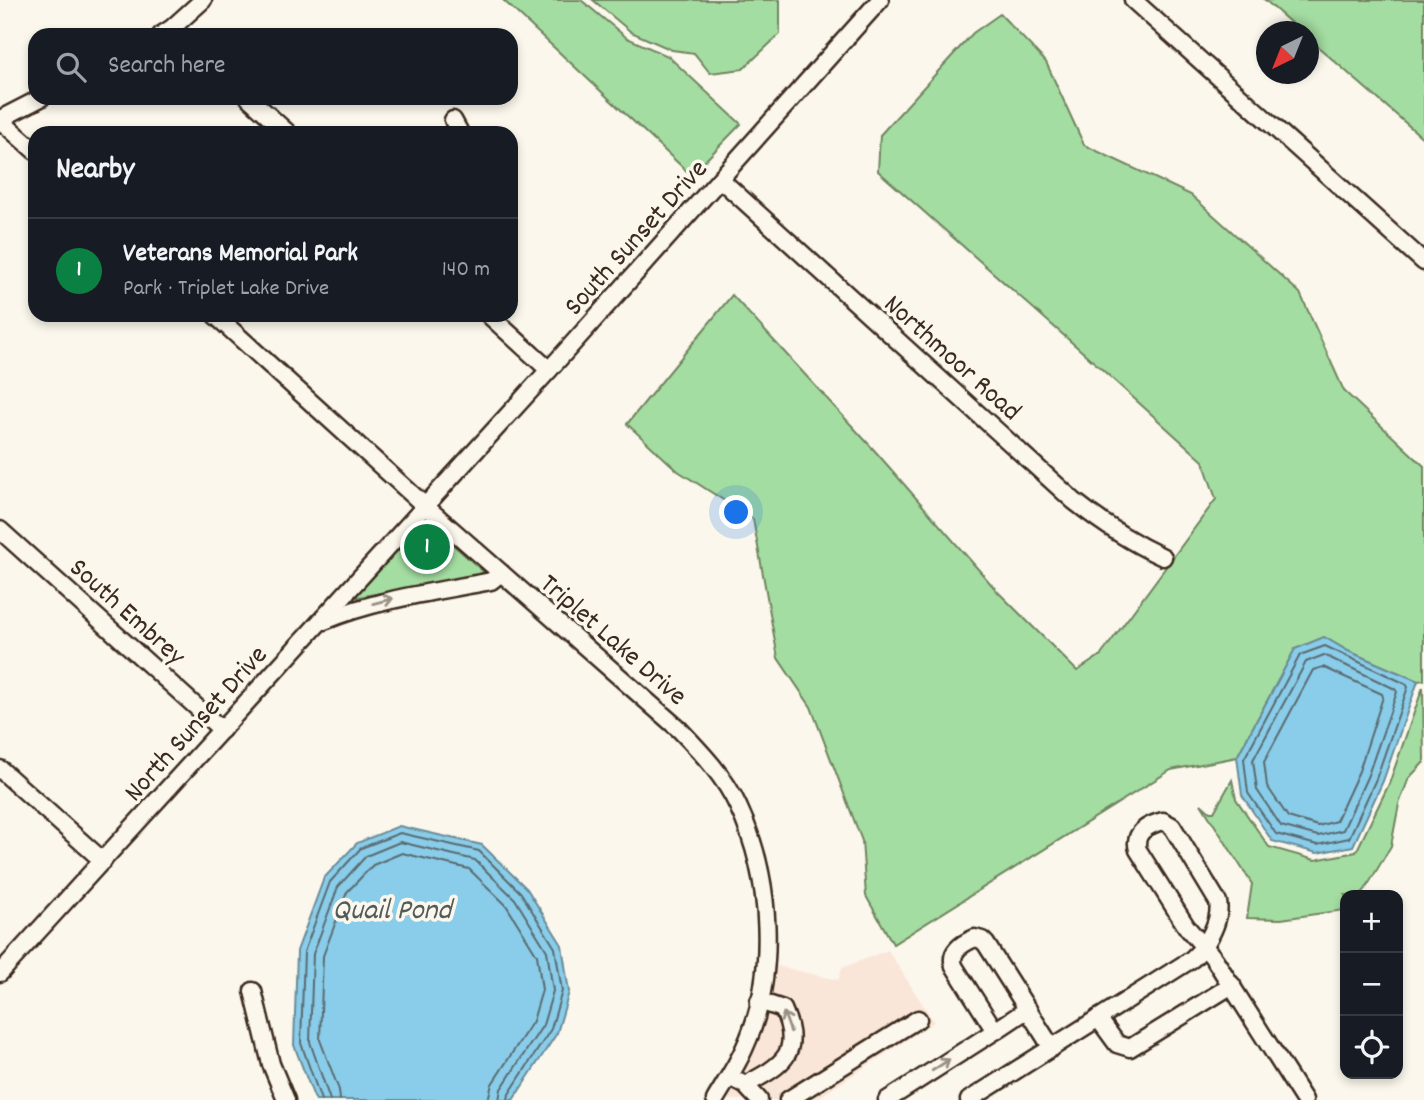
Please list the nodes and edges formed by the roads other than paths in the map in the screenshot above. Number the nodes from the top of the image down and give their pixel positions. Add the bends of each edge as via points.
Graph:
1 (203, 0) edge
2 (880, 0) edge
3 (1133, 0) edge
4 (176, 28) edge
5 (28, 105) edge
6 (257, 105) edge
7 (0, 120) edge
8 (280, 126) edge
9 (28, 145) edge
10 (720, 179) junction
11 (1424, 262) edge
12 (223, 322) edge
13 (497, 322) edge
14 (549, 370) junction
15 (425, 506) junction
16 (0, 530) edge
17 (1163, 557) dead end
18 (501, 573) junction
19 (319, 623) junction
20 (222, 730) junction
21 (0, 769) edge
22 (103, 861) junction
23 (1205, 946) junction
24 (0, 973) edge
25 (1232, 985) junction
26 (253, 991) dead end
27 (759, 1001) junction
28 (1028, 1009) junction
29 (1098, 1018) junction
30 (918, 1019) dead end
31 (995, 1031) junction
32 (1052, 1048) junction
33 (728, 1077) junction
34 (745, 1085) junction
35 (286, 1100) edge
36 (715, 1100) edge
37 (760, 1100) edge
38 (788, 1100) edge
39 (887, 1100) edge
40 (970, 1100) edge
41 (1304, 1100) edge

1 - 4 street
2 - 10 street, South Sunset Drive
3 - 11 street
5 - 7 street
6 - 8 street
7 - 9 street
10 - 14 street, South Sunset Drive
10 - 17 street, Northmoor Road via 1074,501 1133,544
12 - 15 street, Triplet Lake Drive
13 - 14 street
14 - 15 street, South Sunset Drive
15 - 18 street, Triplet Lake Drive
15 - 19 street, North Sunset Drive
16 - 20 street, South Embrey
19 -> 18 street via 368,604 491,581
18 - 27 street, Triplet Lake Drive via 680,730 710,761 737,804 752,842 764,901 764,974
19 - 20 street, North Sunset Drive
20 - 22 street, North Sunset Drive
21 - 22 street
22 - 24 street, North Sunset Drive
23 - 23 street via 1181,920 1138,850 1137,836 1155,823 1170,824 1218,902 1219,912
23 - 25 street
23 - 29 street via 1192,959
25 - 29 street via 1130,1048 1116,1044
25 - 41 street
26 - 35 street via 271,1064
27 - 33 street, Triplet Lake Drive via 744,1049
34 -> 27 street via 764,1075 793,1044 783,1009
28 - 31 street
28 - 31 street via 982,940 972,939 957,948 952,963
28 - 32 street
29 - 32 street
30 - 38 street
39 -> 31 street
32 - 40 street
33 - 34 street
33 - 36 street, Triplet Lake Drive
34 - 37 street

